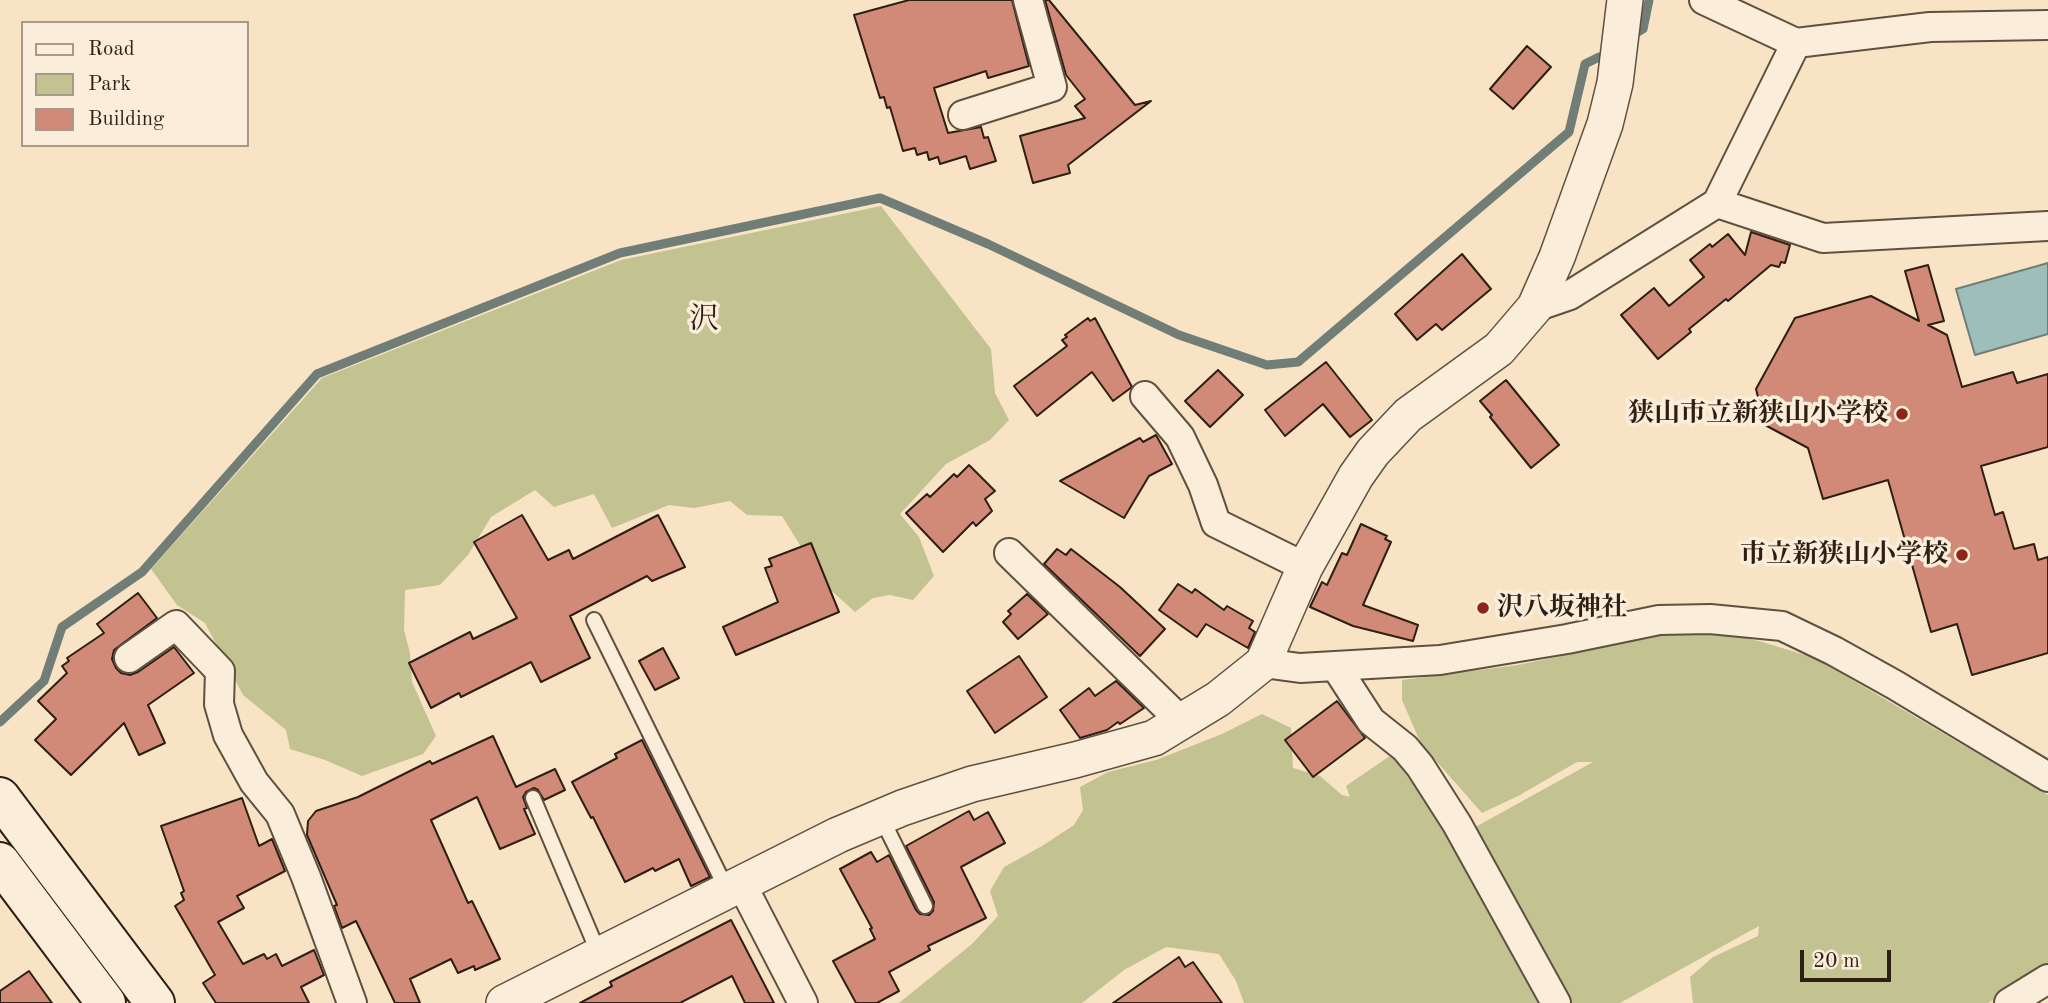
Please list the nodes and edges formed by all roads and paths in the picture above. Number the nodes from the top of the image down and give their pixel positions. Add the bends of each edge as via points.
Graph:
1 (1028, 0) edge
2 (1625, 0) edge
3 (1704, 0) edge
4 (2048, 25) edge
5 (1796, 43) junction
6 (963, 115) dead end
7 (1717, 203) junction
8 (2048, 226) edge
9 (1535, 307) junction
10 (1145, 396) dead end
11 (1009, 553) dead end
12 (1305, 567) junction
13 (594, 620) dead end
14 (129, 658) dead end
15 (1263, 663) junction
16 (1336, 667) junction
17 (1181, 721) junction
18 (2048, 777) edge
19 (0, 797) edge
20 (533, 798) dead end
21 (881, 817) junction
22 (0, 862) edge
23 (734, 887) junction
24 (925, 906) dead end
25 (599, 955) junction
26 (2048, 979) edge
27 (106, 1003) edge
28 (155, 1003) edge
29 (352, 1003) edge
30 (504, 1003) edge
31 (803, 1003) edge
32 (1556, 1003) edge
33 (2009, 1003) edge

1 - 6 street via 1052,87
2 - 9 street via 1605,124
3 - 5 street
4 - 5 street via 1930,27
5 - 7 street
7 - 8 street via 1823,238
7 - 9 street via 1570,295
9 - 12 street via 1499,349 1408,415 1390,434 1356,476
10 - 12 street via 1180,437 1216,523
11 - 17 street
12 - 15 street
13 - 23 lane
14 - 29 street via 176,625 220,671 219,704 228,735 254,782 280,814
15 - 16 street
15 - 17 street
16 - 18 street via 1440,660 1659,620 1782,626 1883,678
16 - 32 street via 1371,721 1420,766
17 - 21 street via 1154,738 972,784
19 - 28 main road
20 - 25 lane
21 - 23 street
21 - 24 lane
22 - 27 main road
23 - 25 street
23 - 31 street
25 - 30 street
26 - 33 street

